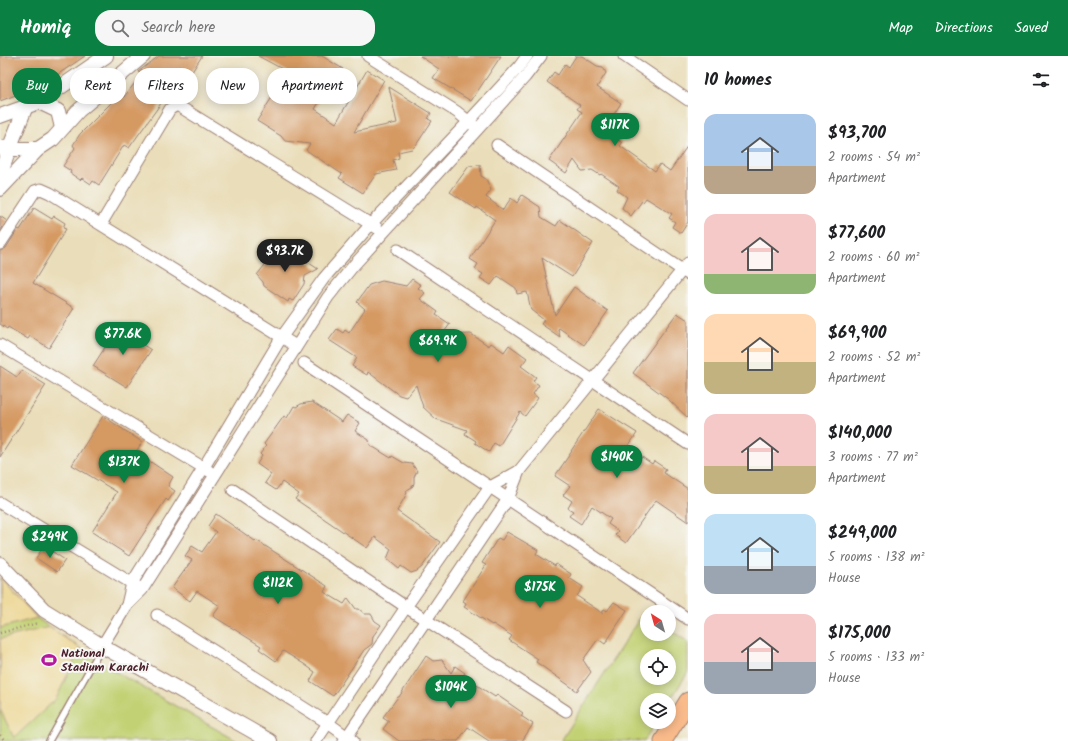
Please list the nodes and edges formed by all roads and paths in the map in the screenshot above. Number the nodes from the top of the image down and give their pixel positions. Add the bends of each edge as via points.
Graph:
1 (106, 56) edge
2 (143, 56) edge
3 (368, 56) edge
4 (527, 56) edge
5 (541, 56) edge
6 (624, 56) edge
7 (62, 85) edge
8 (688, 100) edge
9 (33, 104) junction
10 (0, 116) edge
11 (473, 125) junction
12 (62, 128) junction
13 (496, 145) dead end
14 (4, 148) edge
15 (38, 149) junction
16 (0, 175) edge
17 (0, 190) edge
18 (101, 224) junction
19 (371, 224) junction
20 (384, 233) junction
21 (0, 244) edge
22 (398, 250) dead end
23 (686, 269) edge
24 (281, 338) junction
25 (0, 345) edge
26 (296, 346) junction
27 (304, 363) dead end
28 (593, 380) junction
29 (688, 444) edge
30 (204, 467) junction
31 (519, 471) junction
32 (215, 475) junction
33 (490, 487) junction
34 (233, 490) dead end
35 (508, 499) junction
36 (0, 503) edge
37 (0, 564) edge
38 (132, 584) junction
39 (142, 590) junction
40 (127, 605) junction
41 (406, 607) junction
42 (157, 615) dead end
43 (55, 618) junction
44 (688, 619) edge
45 (426, 620) junction
46 (0, 633) edge
47 (102, 646) junction
48 (688, 701) edge
49 (566, 711) dead end
50 (328, 723) junction
51 (0, 735) edge
52 (348, 740) edge
53 (5, 741) edge
54 (49, 741) edge
55 (270, 741) edge
56 (316, 741) edge
57 (663, 741) edge

1 - 7 street
2 - 12 street via 78,111
3 - 11 street via 458,112
4 - 11 street
5 - 11 street via 525,77
6 - 8 street
9 - 10 street
9 - 12 street via 58,111
9 - 14 street
11 - 19 street
11 - 20 street
12 - 15 street via 53,139
13 - 23 street
14 - 15 street
14 - 16 street
15 - 17 street
18 - 19 street via 170,109 178,105
18 - 21 street via 41,189 35,191
18 - 24 street
19 - 20 street
19 - 24 street via 324,278
20 - 26 street via 328,297
22 - 28 street
23 - 28 street
24 - 26 street
24 - 30 street
25 - 30 street
26 - 32 street
27 - 33 street
28 - 29 street
28 - 31 street
30 - 32 street
30 - 38 street
31 - 33 street
31 - 35 street
32 - 39 street
33 - 35 street
33 - 41 street
34 - 41 street
35 - 44 street
35 - 45 street
36 - 38 street
37 - 43 street
38 - 39 street
38 - 40 street
39 - 40 street
40 - 47 street
41 - 45 street
41 - 50 street
42 - 50 street
43 - 46 path
43 - 47 street
45 - 49 street
45 - 52 street
47 - 54 lane
47 - 55 street
48 - 57 main road
50 - 52 street
50 - 56 street
51 - 53 path

